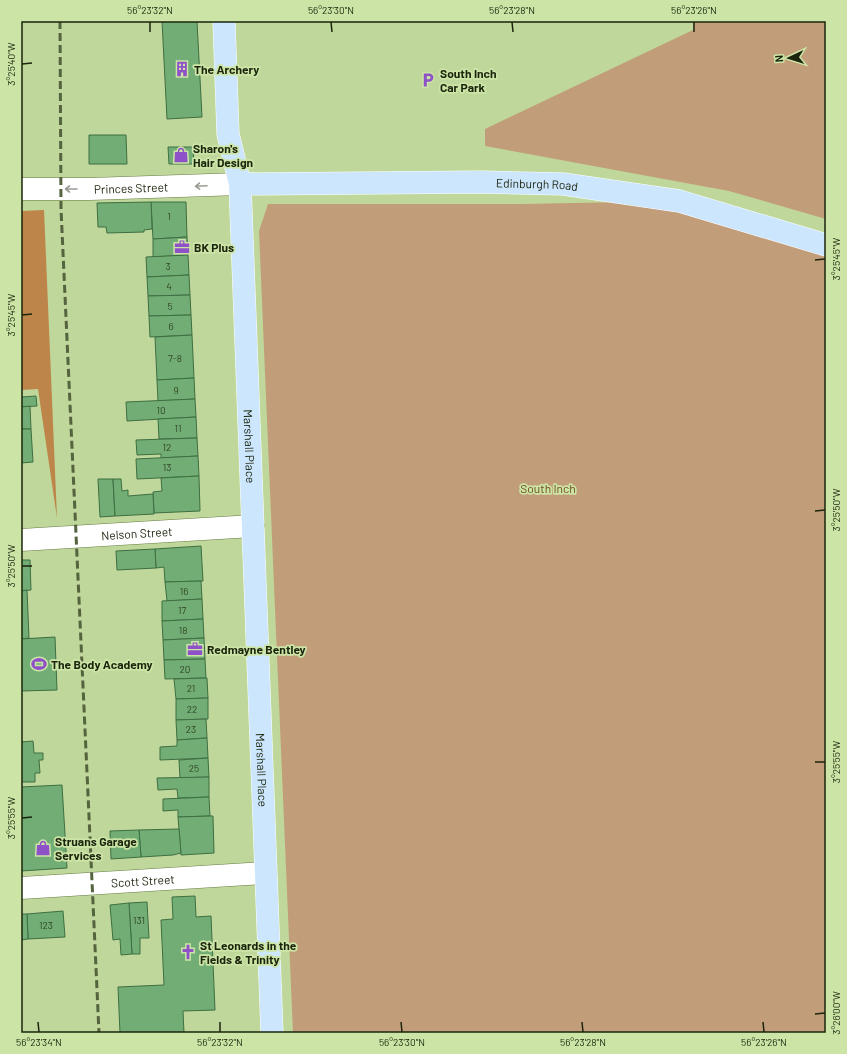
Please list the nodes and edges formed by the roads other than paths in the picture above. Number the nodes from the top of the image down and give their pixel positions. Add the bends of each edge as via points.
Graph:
1 (224, 21) edge
2 (240, 184) junction
3 (21, 189) edge
4 (826, 245) edge
5 (253, 526) junction
6 (21, 540) edge
7 (265, 873) junction
8 (21, 888) edge
9 (272, 1033) edge

1 - 2 main road, Marshall Place via 228,134
2 -> 3 street, Princes Street
2 - 4 main road, Edinburgh Road via 563,184 679,201
2 - 5 main road, Marshall Place
5 - 6 street, Nelson Street
5 - 7 main road, Marshall Place
7 - 8 street, Scott Street
7 - 9 main road, Marshall Place

